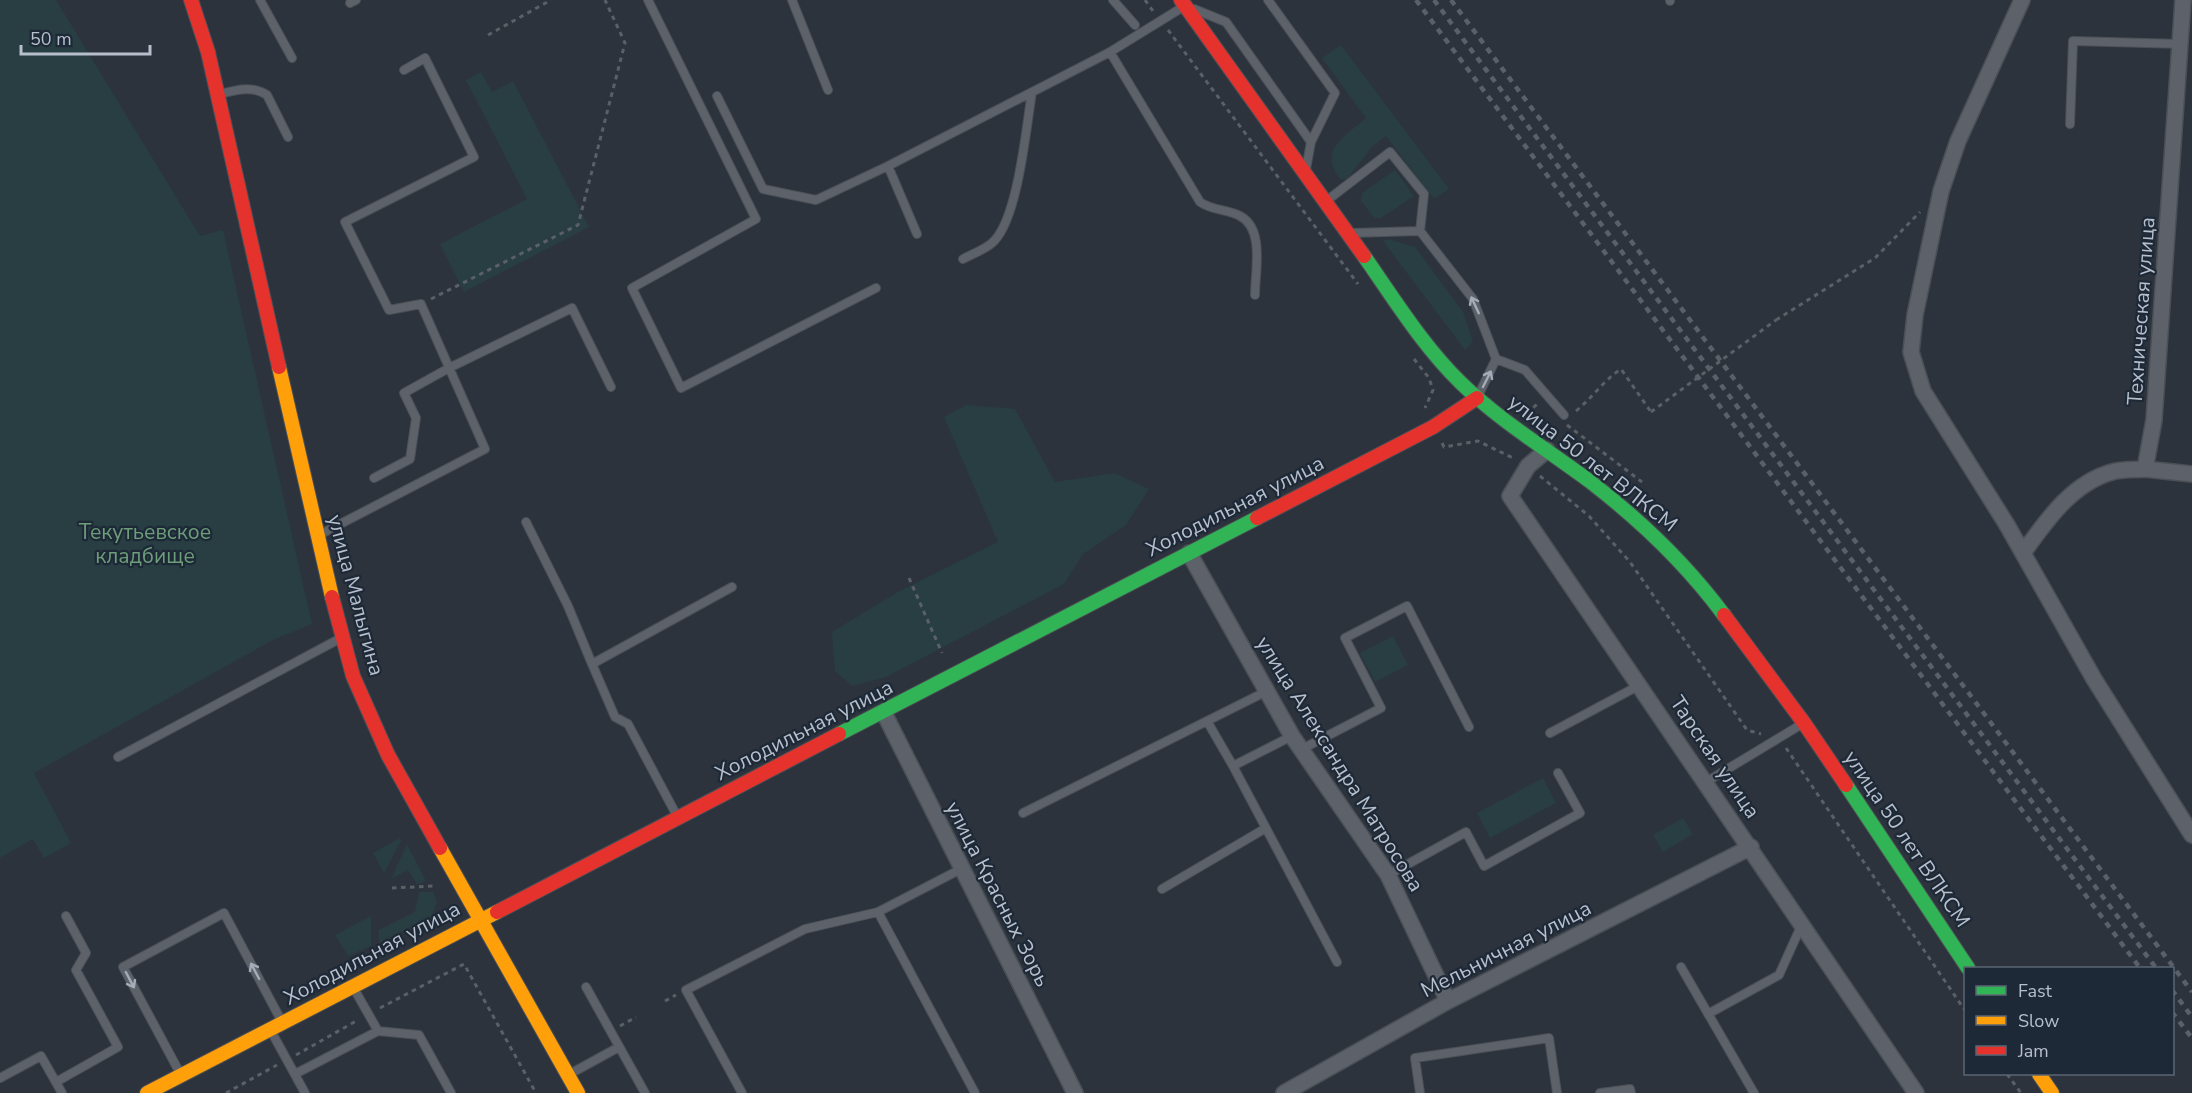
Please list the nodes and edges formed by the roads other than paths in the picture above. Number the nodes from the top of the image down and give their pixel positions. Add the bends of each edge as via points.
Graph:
1 (191, 0) edge
2 (260, 0) edge
3 (648, 0) edge
4 (792, 0) edge
5 (1113, 0) edge
6 (1268, 0) edge
7 (2022, 0) edge
8 (2183, 0) edge
9 (1184, 3) edge
10 (1135, 25) dead end
11 (2187, 44) edge
12 (1110, 52) junction
13 (292, 57) dead end
14 (404, 70) dead end
15 (828, 90) dead end
16 (1032, 92) junction
17 (218, 94) junction
18 (717, 96) dead end
19 (2070, 124) dead end
20 (288, 136) dead end
21 (1311, 142) junction
22 (888, 166) junction
23 (1305, 174) junction
24 (1325, 203) junction
25 (1419, 231) junction
26 (918, 234) dead end
27 (1347, 234) junction
28 (963, 259) dead end
29 (876, 288) dead end
30 (1255, 295) dead end
31 (1496, 359) junction
32 (449, 368) junction
33 (611, 387) dead end
34 (1477, 398) junction
35 (1567, 417) road end
36 (1547, 450) junction
37 (2145, 469) junction
38 (2192, 474) edge
39 (374, 478) dead end
40 (526, 522) dead end
41 (318, 536) junction
42 (1189, 553) junction
43 (2023, 553) junction
44 (732, 587) dead end
45 (343, 637) junction
46 (592, 664) junction
47 (1640, 685) junction
48 (1267, 691) junction
49 (884, 713) junction
50 (1207, 721) junction
51 (1804, 723) junction
52 (1470, 727) dead end
53 (1550, 733) dead end
54 (1292, 736) junction
55 (1302, 749) junction
56 (118, 757) dead end
57 (1233, 766) junction
58 (1558, 773) dead end
59 (1706, 782) junction
60 (1023, 813) dead end
61 (677, 818) junction
62 (1266, 828) junction
63 (2192, 835) edge
64 (1751, 847) junction
65 (963, 868) junction
66 (1388, 874) junction
67 (1162, 889) dead end
68 (878, 912) junction
69 (66, 916) dead end
70 (482, 919) junction
71 (1803, 923) junction
72 (1337, 962) dead end
73 (1681, 967) dead end
74 (1967, 967) edge
75 (353, 986) junction
76 (586, 987) dead end
77 (1448, 1001) junction
78 (1708, 1014) junction
79 (276, 1026) junction
80 (378, 1031) junction
81 (619, 1047) junction
82 (295, 1074) junction
83 (181, 1075) junction
84 (568, 1075) junction
85 (2040, 1075) edge
86 (0, 1078) edge
87 (56, 1082) junction
88 (62, 1093) edge
89 (147, 1093) edge
90 (305, 1093) edge
91 (451, 1093) edge
92 (578, 1093) edge
93 (645, 1093) edge
94 (742, 1093) edge
95 (975, 1093) edge
96 (1075, 1093) edge
97 (1284, 1093) edge
98 (1420, 1093) edge
99 (1557, 1093) edge
100 (1600, 1093) edge
101 (1631, 1093) edge
102 (1754, 1093) edge
103 (1916, 1093) edge
104 (2052, 1093) edge

1 - 17 street
2 - 13 lane
3 - 29 lane via 756,219 632,288 681,388
4 - 15 lane
5 - 10 lane
6 - 21 lane via 1335,93
7 - 43 street via 1958,141 1941,190 1911,352 1923,391
8 - 11 street, Техническая улица
9 - 12 lane
9 - 21 lane via 1226,22
9 - 23 street, улица 50 лет ВЛКСМ
11 - 19 lane via 2073,42
11 - 37 street, Техническая улица via 2154,420
12 - 16 lane
12 - 30 lane via 1200,202 1210,209 1240,216 1251,226 1256,240
14 - 32 lane via 425,58 474,157 345,222 389,310 421,304
16 - 22 lane
16 - 28 lane via 1004,228 991,243
17 - 20 lane via 243,88 261,91 267,95
17 - 41 street, улица Малыгина
18 - 22 lane via 764,189 816,200
21 - 23 lane
22 - 26 lane
23 - 24 street, улица 50 лет ВЛКСМ
24 - 25 lane via 1390,152 1424,194
24 - 27 street, улица 50 лет ВЛКСМ
25 - 27 lane
31 -> 25 lane via 1473,300
27 - 34 street, улица 50 лет ВЛКСМ via 1444,364
34 -> 31 lane
31 - 35 lane via 1526,370
32 - 33 lane via 572,308
32 - 39 lane via 404,393 416,418 410,459
32 - 41 lane via 485,449
34 - 36 street, улица 50 лет ВЛКСМ
34 - 42 street, Холодильная улица via 1433,427
36 - 47 street, Тарская улица via 1528,466 1510,496
36 - 51 street, улица 50 лет ВЛКСМ via 1673,553
37 - 38 street
37 - 43 street via 2113,472 2089,482 2048,519
40 - 46 lane
41 - 45 street, улица Малыгина
42 - 48 street, улица Александра Матросова
42 - 49 street, Холодильная улица
43 - 63 street via 2094,679
44 - 46 lane
45 - 56 lane
45 - 70 street, улица Малыгина via 353,676 388,755
46 - 61 lane via 615,717 628,724
47 - 53 lane
47 - 59 street, Тарская улица
48 - 50 lane
48 - 54 street, улица Александра Матросова
49 - 61 street, Холодильная улица
49 - 65 street, улица Красных Зорь via 910,771
50 - 57 lane
50 - 60 lane
51 - 59 lane
51 - 74 street, улица 50 лет ВЛКСМ
52 - 55 lane via 1407,606 1345,638 1381,708
54 - 55 street, улица Александра Матросова
54 - 57 lane
55 - 66 street, улица Александра Матросова
57 - 62 lane
58 - 66 lane via 1580,813 1484,866 1466,832
59 - 64 street, Тарская улица
61 - 70 street, Холодильная улица
62 - 67 lane
62 - 72 lane
64 - 71 street, Тарская улица
64 - 77 street, Мельничная улица
65 - 68 lane
65 - 96 street, улица Красных Зорь
66 - 77 street, улица Александра Матросова
68 - 94 lane via 805,929 686,990
68 - 95 lane
69 - 87 lane via 86,953 76,970 118,1047
70 - 75 street, Холодильная улица
70 - 84 street, улица Малыгина
71 - 78 lane via 1779,975
71 - 103 street, Тарская улица
73 - 78 lane
75 - 79 street, Холодильная улица
75 - 80 lane
76 - 81 lane
77 - 97 street, Мельничная улица
78 - 102 lane
79 - 82 lane
79 - 83 street, Холодильная улица
79 -> 83 lane via 224,913 123,967
80 - 82 lane
80 - 91 lane via 419,1035
81 - 84 lane
81 - 93 lane
82 - 90 lane
83 - 89 street, Холодильная улица
84 - 92 street, улица Малыгина
85 - 104 street
86 - 87 lane via 41,1056
87 - 88 lane
98 - 99 lane via 1415,1058 1549,1038
100 - 101 lane via 1630,1089

